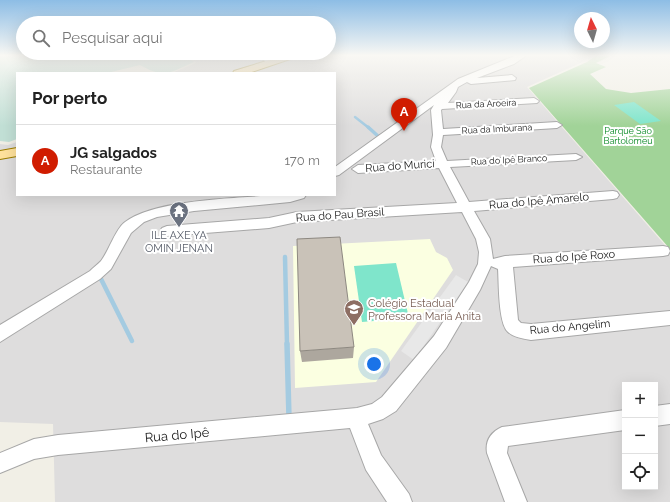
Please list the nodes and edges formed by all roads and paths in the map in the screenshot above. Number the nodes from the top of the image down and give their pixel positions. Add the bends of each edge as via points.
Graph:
1 (470, 78) edge
2 (508, 78) edge
3 (457, 84) junction
4 (534, 101) dead end
5 (438, 106) junction
6 (557, 125) dead end
7 (437, 132) junction
8 (16, 152) edge
9 (0, 155) edge
10 (576, 157) dead end
11 (442, 163) junction
12 (358, 169) dead end
13 (336, 171) edge
14 (613, 195) dead end
15 (297, 196) edge
16 (465, 207) junction
17 (167, 231) dead end
18 (663, 250) dead end
19 (505, 262) junction
20 (485, 264) junction
21 (670, 318) edge
22 (0, 334) edge
23 (670, 414) edge
24 (658, 416) edge
25 (357, 418) junction
26 (622, 420) edge
27 (0, 463) edge
28 (401, 502) edge
29 (516, 502) edge

1 - 3 street
2 - 3 street
3 - 5 street
3 - 13 street
4 - 5 street, Rua da Aroeira
5 - 7 street
6 - 7 street, Rua da Imburana
7 - 11 street via 436,147
8 - 9 main road
10 - 11 street, Rua do Ipê Branco
11 - 12 street, Rua do Murici
11 - 16 street
14 - 16 street, Rua do Ipê Amarelo
15 - 22 street via 176,209 139,219 126,230 106,265 95,275
16 - 17 street, Rua do Pau Brasil via 297,217 269,223
16 - 20 street via 483,239
18 - 19 street, Rua do Ipê Roxo
19 - 20 street, Rua do Ipê Roxo
19 - 21 street, Rua do Angelim via 510,322 516,329 531,332
20 - 25 street, Rua do Ipê via 475,286 440,342 389,404 376,412
23 - 24 street
25 - 27 street, Rua do Ipê via 58,445 34,449
25 - 28 street via 372,462
26 - 29 street via 502,437 496,446 497,453

